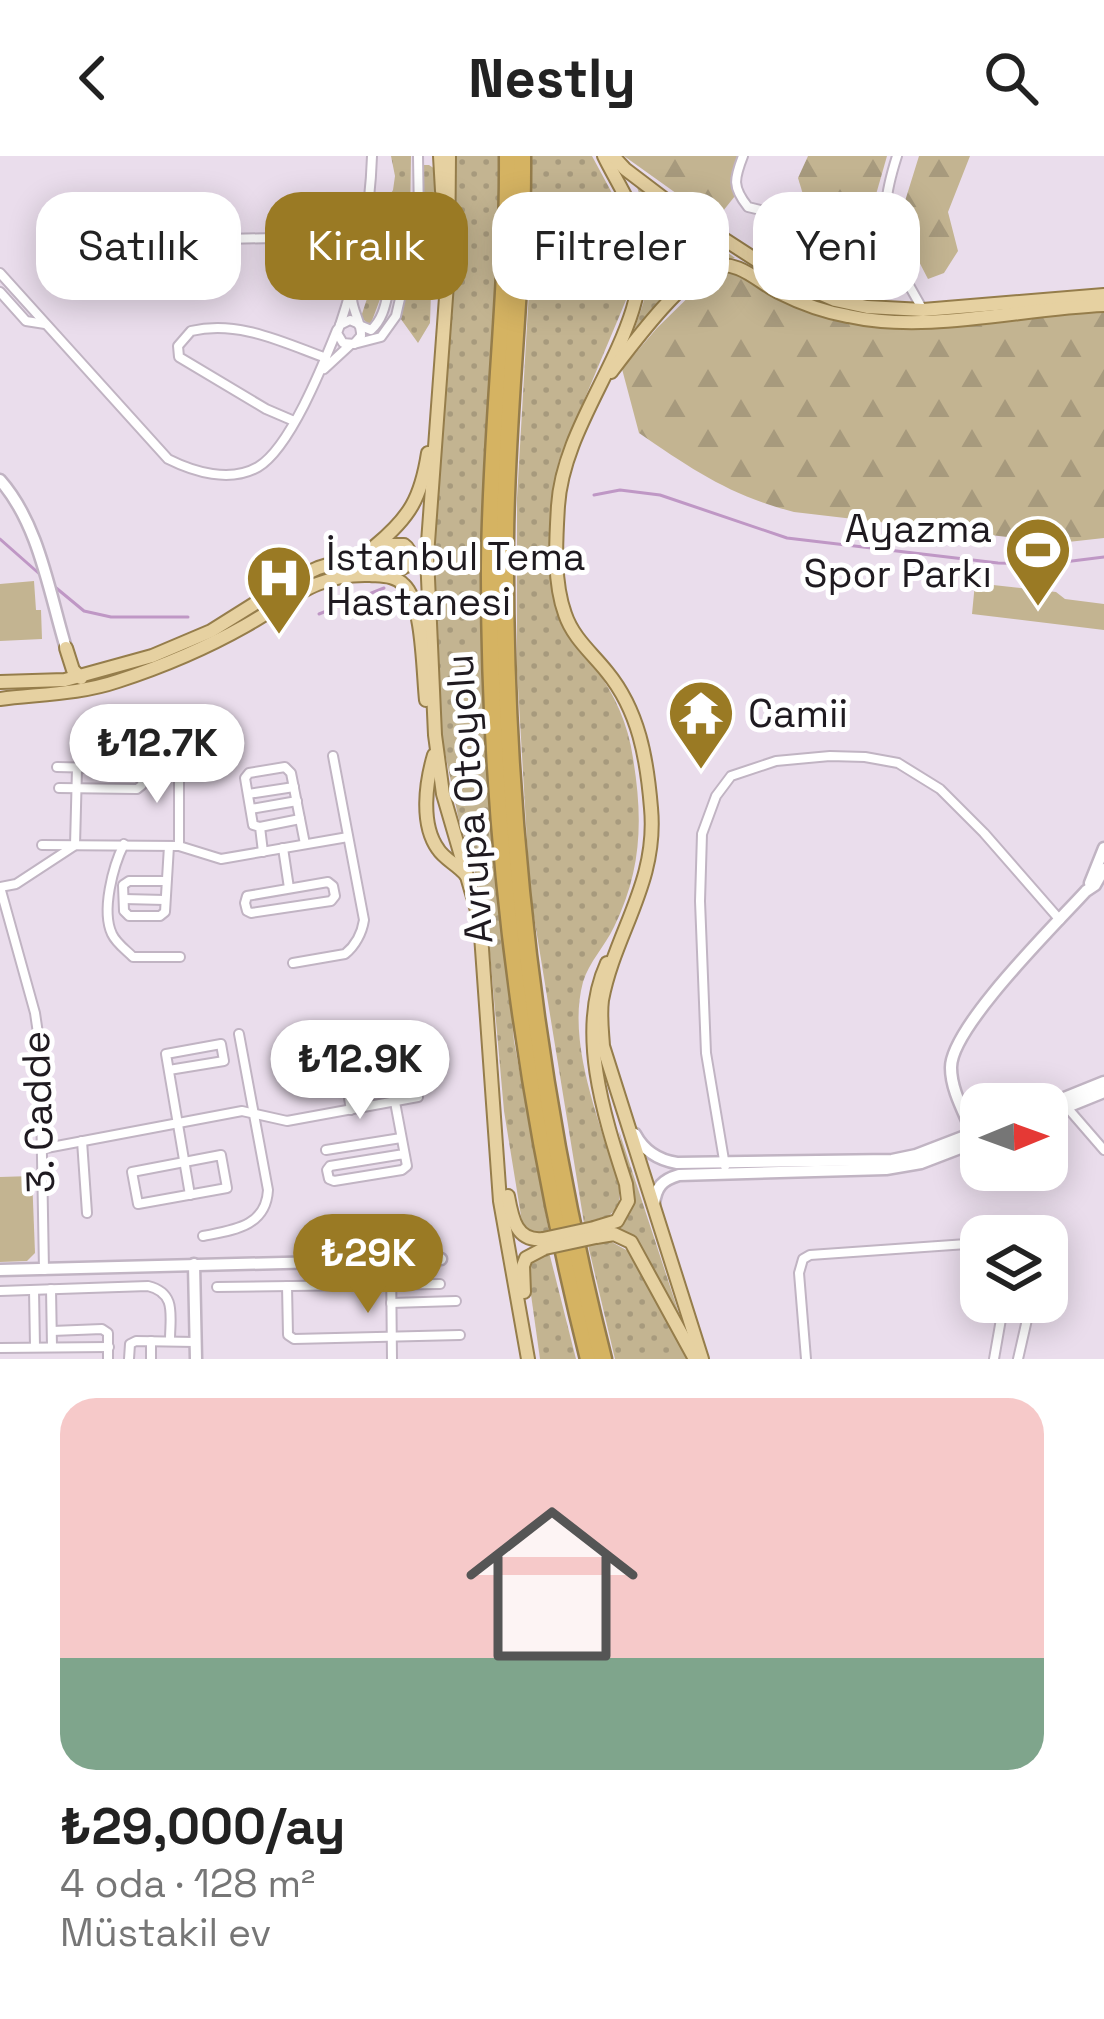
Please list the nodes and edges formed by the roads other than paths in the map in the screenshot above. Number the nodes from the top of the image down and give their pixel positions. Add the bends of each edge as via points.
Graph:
1 (372, 156) edge
2 (418, 156) edge
3 (440, 156) edge
4 (449, 156) edge
5 (508, 156) edge
6 (523, 156) edge
7 (609, 156) edge
8 (743, 156) edge
9 (897, 156) edge
10 (417, 176) junction
11 (441, 178) junction
12 (371, 192) edge
13 (417, 192) edge
14 (443, 192) edge
15 (449, 192) edge
16 (887, 192) edge
17 (753, 208) edge
18 (0, 273) edge
19 (0, 292) edge
20 (348, 300) edge
21 (353, 300) edge
22 (388, 300) edge
23 (400, 300) edge
24 (445, 300) edge
25 (917, 300) edge
26 (1104, 300) edge
27 (31, 306) junction
28 (923, 310) junction
29 (26, 321) junction
30 (49, 324) junction
31 (358, 324) junction
32 (339, 328) junction
33 (352, 344) junction
34 (326, 358) junction
35 (441, 369) junction
36 (318, 375) junction
37 (596, 392) junction
38 (294, 421) junction
39 (0, 480) edge
40 (368, 552) junction
41 (346, 574) junction
42 (66, 648) junction
43 (79, 677) junction
44 (102, 679) junction
45 (0, 682) edge
46 (49, 682) junction
47 (0, 699) edge
48 (436, 742) junction
49 (333, 756) dead end
50 (57, 767) dead end
51 (179, 767) dead end
52 (77, 768) junction
53 (294, 787) junction
54 (59, 788) dead end
55 (76, 789) junction
56 (248, 794) junction
57 (297, 801) junction
58 (250, 809) junction
59 (300, 819) junction
60 (260, 827) junction
61 (348, 837) junction
62 (124, 844) junction
63 (305, 844) junction
64 (42, 845) dead end
65 (75, 845) junction
66 (174, 846) junction
67 (283, 848) junction
68 (1104, 848) edge
69 (263, 852) junction
70 (1104, 869) edge
71 (469, 879) junction
72 (165, 881) junction
73 (0, 887) edge
74 (110, 888) junction
75 (289, 888) junction
76 (1086, 891) junction
77 (123, 894) junction
78 (638, 898) junction
79 (165, 900) junction
80 (1060, 920) junction
81 (181, 957) dead end
82 (293, 963) dead end
83 (320, 1028) junction
84 (238, 1034) dead end
85 (343, 1060) junction
86 (327, 1063) junction
87 (169, 1070) junction
88 (1104, 1082) edge
89 (492, 1088) junction
90 (1104, 1092) edge
91 (960, 1095) edge
92 (418, 1096) dead end
93 (1068, 1101) edge
94 (395, 1102) junction
95 (1068, 1102) edge
96 (621, 1107) junction
97 (1068, 1108) edge
98 (351, 1109) junction
99 (254, 1112) junction
100 (179, 1123) junction
101 (401, 1138) junction
102 (82, 1142) junction
103 (960, 1143) edge
104 (41, 1149) junction
105 (326, 1150) dead end
106 (1104, 1150) edge
107 (404, 1154) junction
108 (185, 1162) junction
109 (725, 1167) junction
110 (190, 1195) junction
111 (653, 1208) junction
112 (87, 1213) dead end
113 (595, 1232) junction
114 (203, 1236) dead end
115 (544, 1243) junction
116 (960, 1244) edge
117 (441, 1259) dead end
118 (391, 1260) junction
119 (194, 1264) junction
120 (0, 1270) edge
121 (44, 1270) junction
122 (440, 1284) dead end
123 (391, 1285) junction
124 (287, 1286) junction
125 (217, 1287) dead end
126 (51, 1289) junction
127 (34, 1290) junction
128 (0, 1291) edge
129 (456, 1301) dead end
130 (392, 1304) junction
131 (1000, 1323) edge
132 (1026, 1323) edge
133 (52, 1330) junction
134 (460, 1335) dead end
135 (392, 1337) junction
136 (170, 1340) junction
137 (151, 1341) junction
138 (525, 1341) junction
139 (196, 1342) junction
140 (109, 1346) junction
141 (35, 1347) junction
142 (52, 1347) junction
143 (0, 1348) edge
144 (108, 1359) edge
145 (129, 1359) edge
146 (151, 1359) edge
147 (196, 1359) edge
148 (392, 1359) edge
149 (528, 1359) edge
150 (589, 1359) edge
151 (603, 1359) edge
152 (699, 1359) edge
153 (806, 1359) edge
154 (994, 1359) edge
155 (1018, 1359) edge

1 - 12 street
2 - 10 street
3 - 11 main road
4 - 15 main road
5 - 150 highway, Avrupa Otoyolu via 491,528 499,793 527,1054
6 - 151 highway, Avrupa Otoyolu via 505,544 515,826 546,1081
7 - 28 main road via 796,284 867,307
7 - 37 main road via 638,232 640,274
8 - 17 street via 735,184
9 - 16 street
10 - 11 street via 428,160
10 - 13 street
11 - 14 main road
18 - 27 street
19 - 29 street
20 - 32 street
21 - 31 street
22 - 31 street via 377,326
23 - 33 street via 386,332
24 - 35 main road
25 - 28 street
26 - 28 main road
26 - 37 main road via 926,323 850,317 728,265 710,267 673,298
27 - 29 street
27 - 30 street
29 - 30 street
30 - 38 street via 168,459 183,466 222,475 258,467
31 - 32 street
31 - 33 street via 361,336
32 - 33 street via 340,340
32 - 34 street
33 - 36 street
34 - 36 street
34 - 38 street via 226,326 191,331 178,346 179,357 199,370
35 - 40 main road via 420,492
35 - 48 main road via 427,556
36 - 38 street
37 - 78 main road via 561,476 557,572 576,637 638,728 652,843
39 - 42 street via 20,505
40 - 41 main road via 400,544 410,559 398,570
40 - 44 main road via 294,579 227,622
41 - 44 main road via 141,673
41 - 48 main road via 397,578 414,597
42 - 43 main road
42 - 44 main road
42 - 46 main road via 65,667
43 - 44 main road via 94,685
43 - 46 main road
44 - 47 main road
45 - 46 main road
48 - 71 main road via 442,794
48 - 71 main road via 427,779 430,825 438,850
49 - 61 street
50 - 52 street
51 - 66 street
52 - 55 street
52 - 55 street via 137,770 142,784
53 - 56 street
53 - 56 street via 285,767 249,772
53 - 57 street
54 - 55 street
55 - 65 street
56 - 58 street
57 - 58 street
57 - 59 street
58 - 60 street
59 - 60 street
59 - 63 street
60 - 69 street
61 - 63 street
61 - 82 street via 363,929 344,954
62 - 65 street
62 - 66 street
62 - 74 street
63 - 67 street
64 - 65 street
65 - 73 street
66 - 69 street via 221,860
66 - 72 street
67 - 69 street
67 - 75 street
68 - 76 street
70 - 76 street
71 - 89 main road via 482,935
72 - 77 street via 129,881
72 - 79 street
73 - 104 street, 3. Cadde via 40,1047
74 - 77 street
74 - 81 street via 115,940 140,959
75 - 75 street via 328,882 335,896 247,911 247,896
76 - 80 street
77 - 79 street
77 - 79 street via 129,916 160,916
78 - 96 main road via 601,1020
78 - 113 main road via 599,979 592,1022 628,1201 617,1221
80 - 91 street via 959,1041 951,1075
80 - 109 street via 940,789 898,763 830,756 731,776 702,834 700,901 706,1053
83 - 85 street via 338,1032
83 - 86 street
83 - 86 street via 303,1036 308,1061
84 - 99 street
85 - 86 street
85 - 98 street
87 - 87 street via 166,1054 221,1044 224,1061
87 - 100 street
88 - 93 street
89 - 115 main road via 513,1221
89 - 138 main road via 500,1201
90 - 95 street
92 - 94 street
94 - 98 street
94 - 101 street
96 - 109 street via 638,1141 659,1159
96 - 111 main road
97 - 106 street
98 - 99 street via 286,1121
99 - 100 street
99 - 114 street via 268,1202 245,1228
100 - 102 street
100 - 108 street
101 - 105 street
101 - 107 street
102 - 104 street
102 - 112 street
103 - 109 street via 903,1167
104 - 121 street, 3. Cadde
107 - 107 street via 330,1166 329,1179 402,1170
108 - 110 street
108 - 110 street via 220,1155 226,1188
108 - 110 street via 132,1172 138,1204
109 - 111 street via 668,1178
111 - 152 main road
113 - 115 main road, bridge
113 - 152 main road via 631,1242
115 - 138 main road via 523,1266
116 - 153 street via 803,1259
117 - 118 street
118 - 119 street
118 - 123 street
119 - 121 street
119 - 139 street
120 - 121 street
122 - 123 street
123 - 124 street
123 - 130 street
124 - 125 street
124 - 135 street via 294,1339
126 - 127 street
126 - 133 street
126 - 136 street via 159,1289 170,1304
127 - 128 street
127 - 141 street
129 - 130 street
130 - 135 street
131 - 154 street
132 - 155 street
133 - 140 street via 102,1329
133 - 142 street
134 - 135 street
135 - 148 street
136 - 137 street
136 - 139 street
137 - 145 street via 130,1344
137 - 146 street
138 - 149 main road
139 - 147 street
140 - 142 street
140 - 144 street
141 - 142 street
141 - 143 street

